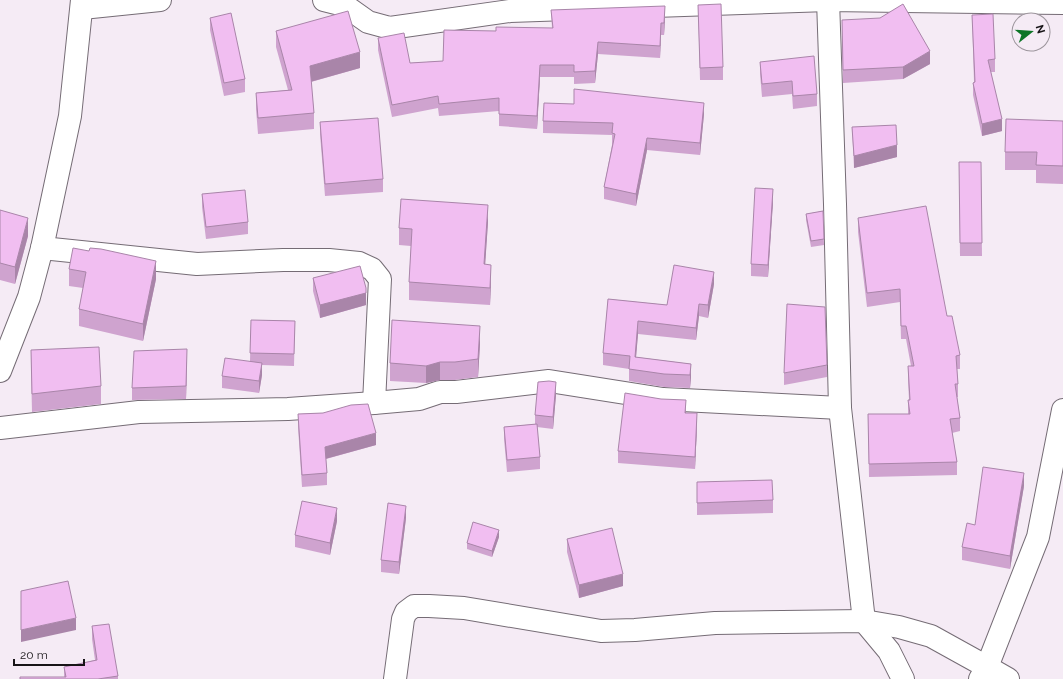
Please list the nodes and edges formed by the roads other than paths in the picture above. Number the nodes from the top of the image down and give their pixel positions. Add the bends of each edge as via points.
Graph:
1 (160, 0) edge
2 (324, 0) edge
3 (828, 0) edge
4 (1063, 3) edge
5 (82, 4) edge
6 (509, 6) edge
7 (42, 248) junction
8 (0, 371) edge
9 (374, 403) junction
10 (840, 408) junction
11 (1063, 410) edge
12 (0, 428) edge
13 (864, 621) junction
14 (984, 673) edge
15 (395, 679) edge
16 (903, 679) edge
17 (1008, 679) edge

1 - 5 street
2 - 6 street via 344,5 368,22 390,28
3 - 4 street
3 - 6 street
3 - 10 street
5 - 7 street via 70,116
7 - 8 street via 29,296
7 - 9 street via 197,264 329,260 359,263 372,269 380,279
9 - 10 street via 420,399 440,392 549,381 662,399
9 - 12 street via 288,409 139,412
10 - 13 street
11 - 14 street via 1038,537
13 - 14 street via 899,626 931,636
13 - 15 street via 715,623 601,631 464,608 414,606 402,619
13 - 16 street via 889,651
14 - 17 street

